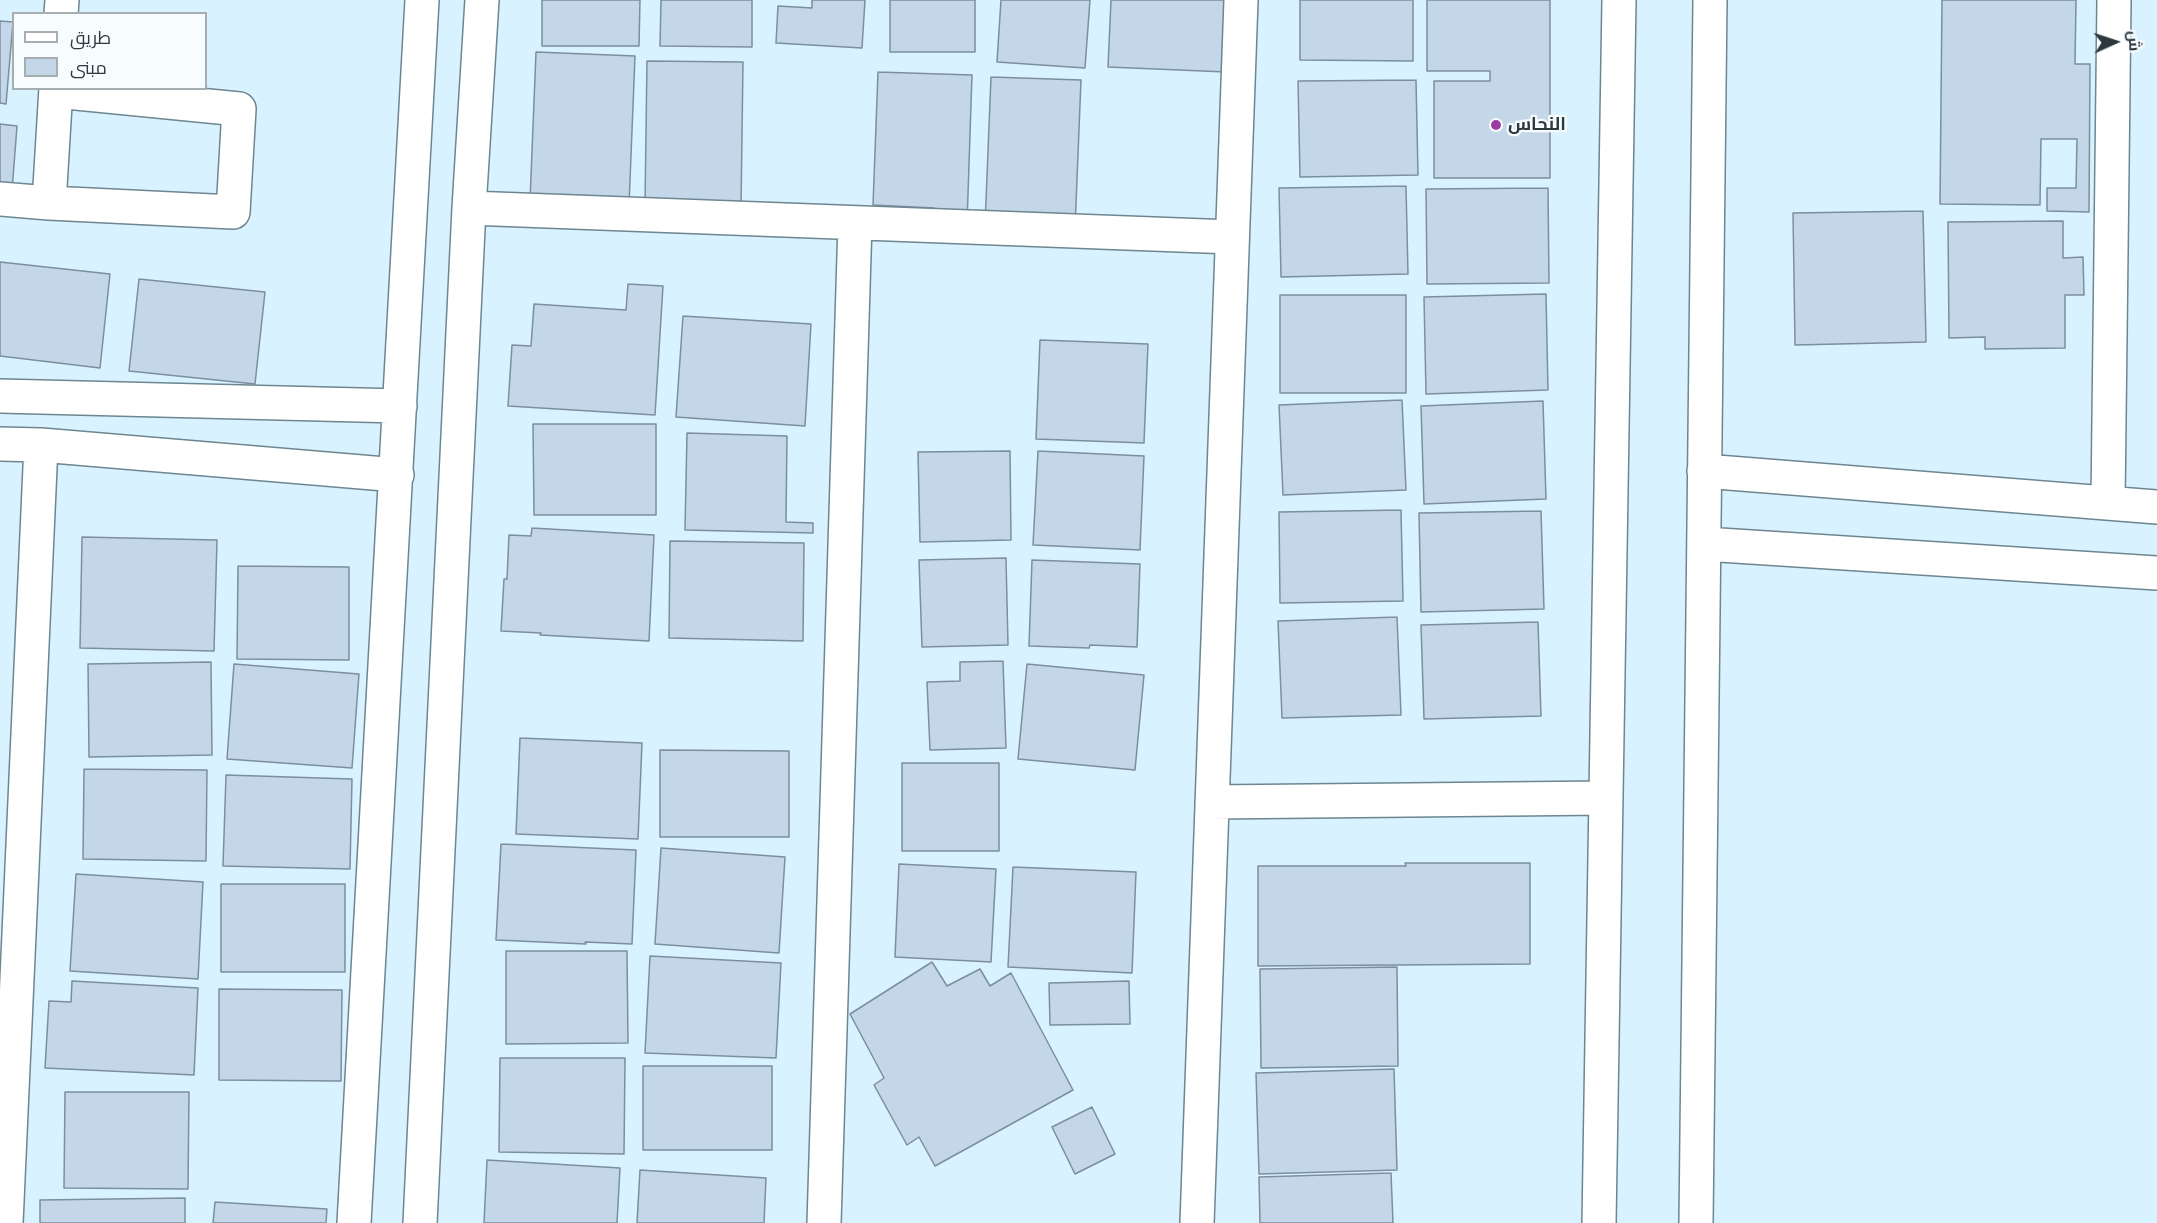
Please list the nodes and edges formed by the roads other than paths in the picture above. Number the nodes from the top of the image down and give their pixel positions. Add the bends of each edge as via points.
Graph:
1 (422, 0) edge
2 (482, 0) edge
3 (1241, 0) edge
4 (1619, 0) edge
5 (1710, 0) edge
6 (2114, 0) edge
7 (56, 90) edge
8 (0, 199) edge
9 (49, 203) junction
10 (469, 208) junction
11 (855, 223) junction
12 (1232, 237) junction
13 (0, 396) edge
14 (400, 406) junction
15 (0, 444) edge
16 (41, 445) junction
17 (1704, 471) junction
18 (397, 475) junction
19 (2108, 503) junction
20 (2157, 507) edge
21 (1704, 544) junction
22 (2157, 573) edge
23 (1606, 798) junction
24 (1212, 802) junction
25 (12, 819) edge
26 (6, 1223) edge
27 (354, 1223) edge
28 (420, 1223) edge
29 (824, 1223) edge
30 (1197, 1223) edge
31 (1599, 1223) edge
32 (1696, 1223) edge

1 - 14 street
2 - 10 street
3 - 12 street
4 - 23 street
5 - 17 street
6 - 19 street
7 - 9 street
7 - 9 street via 239,109 233,212
8 - 9 street
10 - 11 street
10 - 28 street
11 - 12 street
11 - 29 street
12 - 24 street
13 - 14 street
14 - 18 street
15 - 16 street
16 - 18 street
16 - 25 street
17 - 19 street
17 - 21 street
18 - 27 street
19 - 20 street
21 - 22 street
21 - 32 street
23 - 24 street
23 - 31 street
24 - 30 street
25 - 26 street

